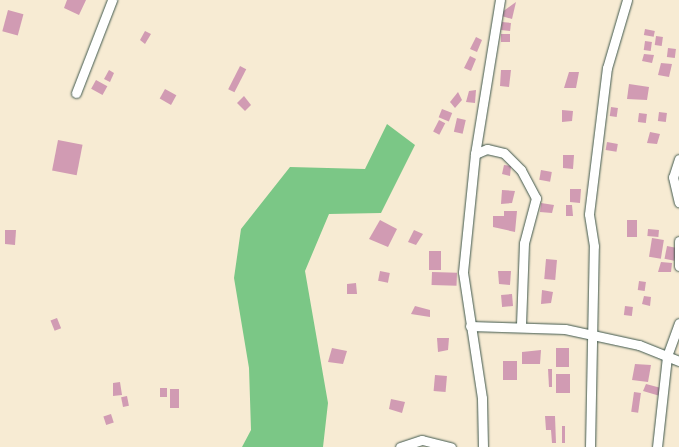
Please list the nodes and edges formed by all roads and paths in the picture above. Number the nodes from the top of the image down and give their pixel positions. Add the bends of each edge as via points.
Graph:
1 (112, 0) edge
2 (500, 0) edge
3 (627, 0) edge
4 (76, 93) dead end
5 (476, 154) junction
6 (679, 159) edge
7 (679, 202) edge
8 (679, 241) edge
9 (679, 266) edge
10 (679, 323) edge
11 (521, 325) junction
12 (470, 326) junction
13 (589, 334) junction
14 (668, 356) junction
15 (679, 361) edge
16 (400, 447) edge
17 (451, 447) edge
18 (482, 447) edge
19 (590, 447) edge
20 (657, 447) edge

1 - 4 street
2 - 5 street
3 - 13 street via 607,68 589,214 594,246
5 - 11 street via 487,149 504,153 521,170 536,198 524,242
5 - 12 street via 463,272
6 - 7 street via 673,177
8 - 9 street
10 - 14 street
11 - 12 street
11 - 13 street
12 - 18 street via 482,398
13 - 14 street
13 - 19 street
14 - 15 street
14 - 20 street
16 - 17 street via 422,440

